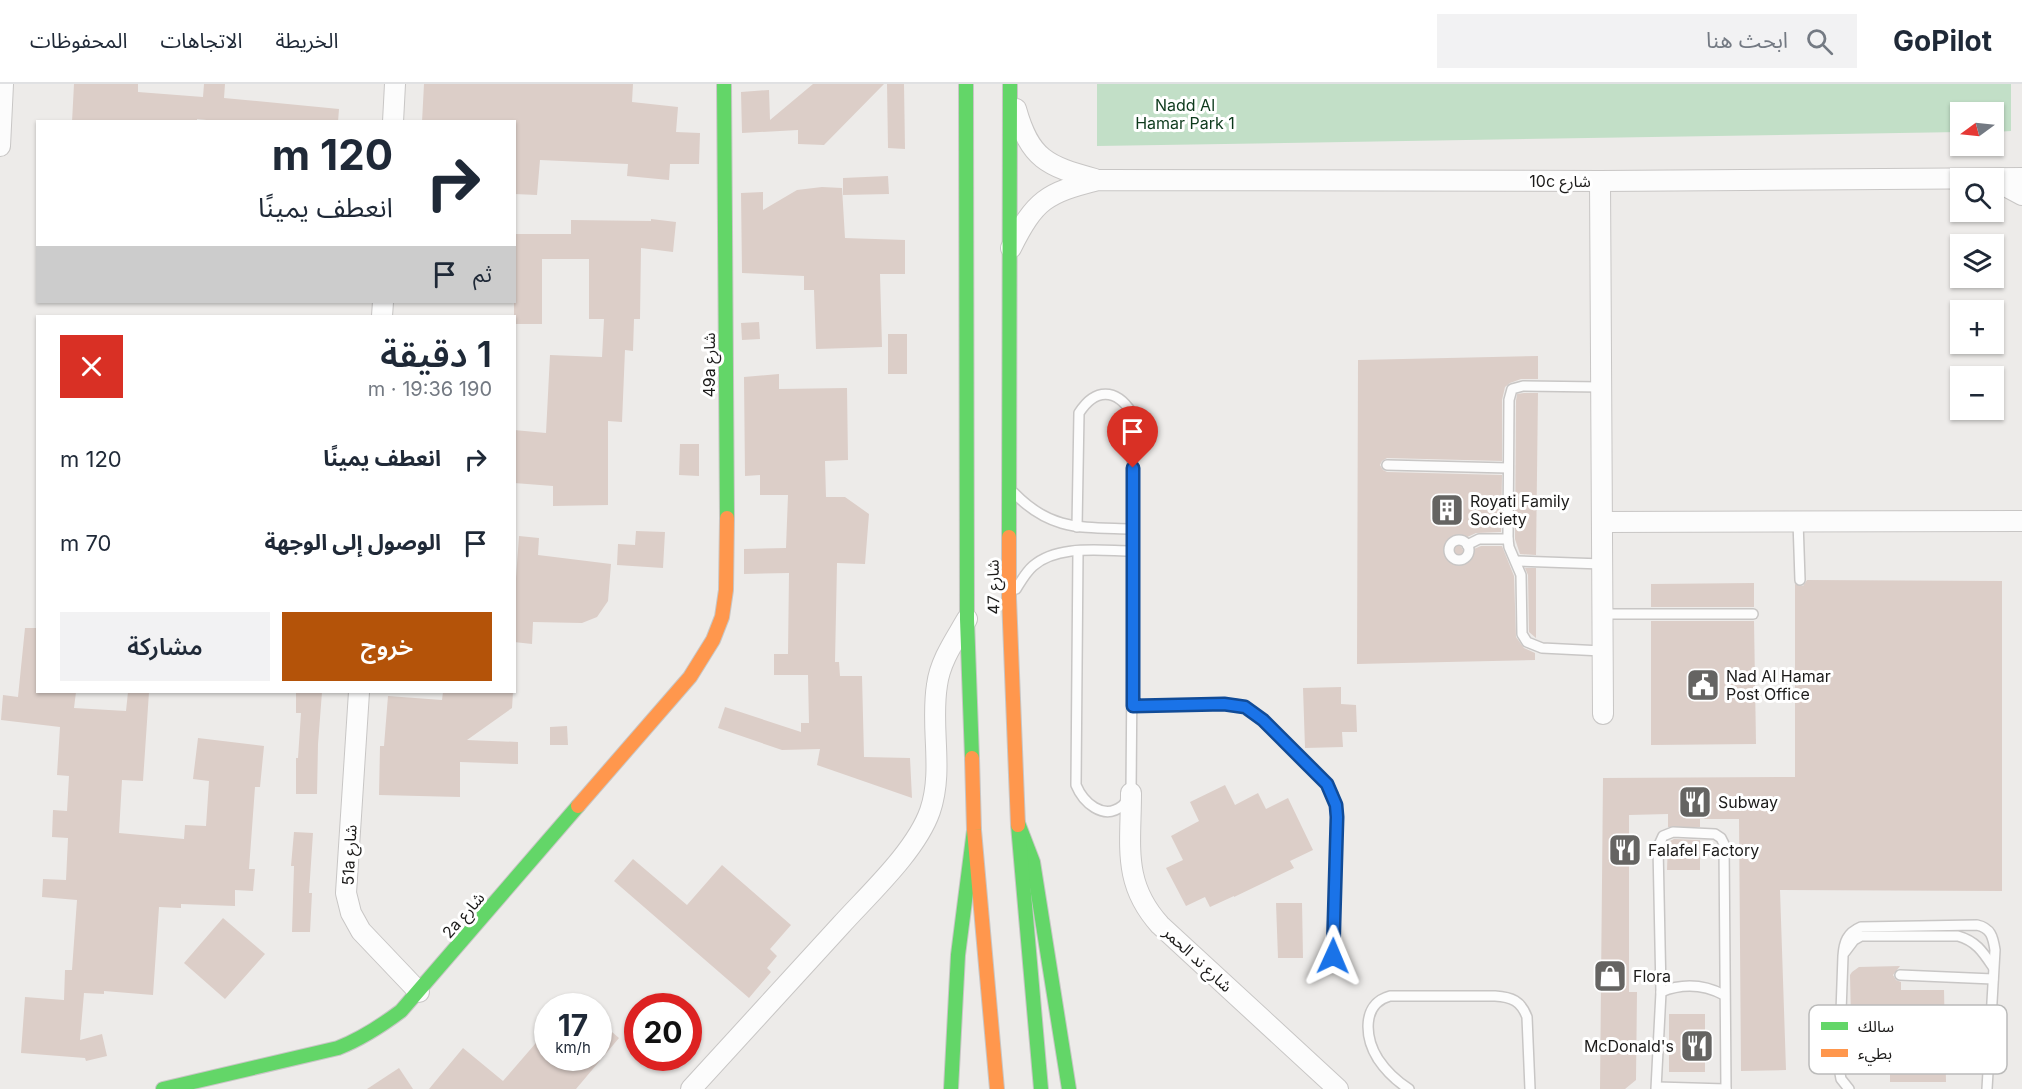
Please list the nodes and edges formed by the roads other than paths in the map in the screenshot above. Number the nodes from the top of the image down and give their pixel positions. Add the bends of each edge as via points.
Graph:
1 (3, 84) edge
2 (395, 84) edge
3 (724, 84) edge
4 (966, 84) edge
5 (1010, 86) edge
6 (393, 120) edge
7 (0, 146) edge
8 (2022, 178) edge
9 (1950, 179) edge
10 (2004, 179) edge
11 (1098, 180) junction
12 (1600, 181) junction
13 (2004, 186) edge
14 (2022, 195) edge
15 (1009, 253) junction
16 (1601, 387) junction
17 (1387, 465) dead end
18 (1508, 468) junction
19 (1009, 488) junction
20 (2022, 521) edge
21 (1602, 522) junction
22 (1798, 522) junction
23 (1077, 527) junction
24 (1133, 529) junction
25 (1508, 539) junction
26 (1467, 545) dead end
27 (1134, 551) junction
28 (1078, 552) junction
29 (1516, 561) junction
30 (1602, 564) junction
31 (1800, 580) dead end
32 (1009, 598) junction
33 (1602, 614) junction
34 (1753, 614) dead end
35 (967, 619) junction
36 (713, 645) joint
37 (1602, 651) junction
38 (359, 693) edge
39 (1133, 706) junction
40 (1603, 714) dead end
41 (1131, 793) junction
42 (1018, 823) junction
43 (974, 830) junction
44 (1333, 956) dead end
45 (1842, 956) junction
46 (1993, 967) junction
47 (1900, 975) dead end
48 (1993, 979) junction
49 (419, 992) junction
50 (1661, 992) junction
51 (1724, 995) junction
52 (1844, 1005) edge
53 (1992, 1005) edge
54 (1841, 1074) edge
55 (1988, 1074) edge
56 (1656, 1088) edge
57 (163, 1089) edge
58 (691, 1089) edge
59 (951, 1089) edge
60 (997, 1089) edge
61 (1041, 1089) edge
62 (1069, 1089) edge
63 (1338, 1089) edge
64 (1409, 1089) edge
65 (1530, 1089) edge
66 (1726, 1089) edge
67 (1849, 1089) edge
68 (1987, 1089) edge

1 - 7 street
2 - 6 street
3 - 36 street, 49a شارع via 727,574 726,598
4 - 35 street, شارع 47
5 - 11 street, 10c شارع via 1021,126 1039,156 1053,166
5 - 15 street, شارع 47
8 - 10 street, 10c شارع
9 - 12 street, 10c شارع
11 - 12 street, 10c شارع
11 - 15 street, 10c شارع via 1059,190 1044,200 1031,212
12 - 16 street
13 - 14 street
15 - 19 street, شارع 47
16 - 18 lane via 1512,389
16 - 21 street
17 - 18 lane
18 - 25 lane
19 - 23 lane via 1041,516
19 - 32 street, شارع 47
20 - 22 street
21 - 22 street
21 - 30 street
22 - 31 lane
23 - 24 lane
23 - 24 lane via 1079,413 1086,401 1098,394 1112,394 1132,412
24 - 27 lane
25 - 26 lane via 1479,539
25 - 29 lane
27 - 28 lane
27 - 39 lane
28 - 32 lane via 1046,557 1032,567
28 - 41 lane via 1076,785 1088,805 1099,810 1111,811
29 - 30 lane
29 - 37 lane via 1521,575 1522,634 1527,642 1542,648
30 - 33 street
32 - 42 street, شارع 47
33 - 34 lane
33 - 37 street
35 - 43 street, شارع 47
35 - 58 street via 948,651 936,685 936,789 919,834 886,876
36 - 49 street, 2a شارع via 690,677
37 - 40 street
38 - 49 street, 51a شارع via 346,893 361,931
39 - 41 lane
39 - 44 lane via 1245,707 1327,784 1337,817
41 - 63 street, شارع ند الحمر via 1132,874 1147,910
42 - 61 street, شارع 47
42 - 62 street via 1033,862
43 - 59 street via 958,955
43 - 60 street, شارع 47
45 - 46 lane via 1861,936 1950,936 1973,942
45 - 46 lane via 1844,942 1862,927 1977,925 1984,926 1992,936
45 - 52 lane via 1847,973
46 - 48 lane
47 - 48 lane
48 - 53 lane
49 - 57 street, 2a شارع via 381,1028 358,1041
50 - 51 lane via 1700,985
50 - 51 lane via 1659,840 1667,833 1708,833 1721,838 1724,844
50 - 56 lane
51 - 66 lane
54 - 67 lane
55 - 68 lane
56 - 66 lane
64 - 65 lane via 1388,1072 1372,1044 1369,1017 1380,998 1505,996 1516,1001 1527,1017

